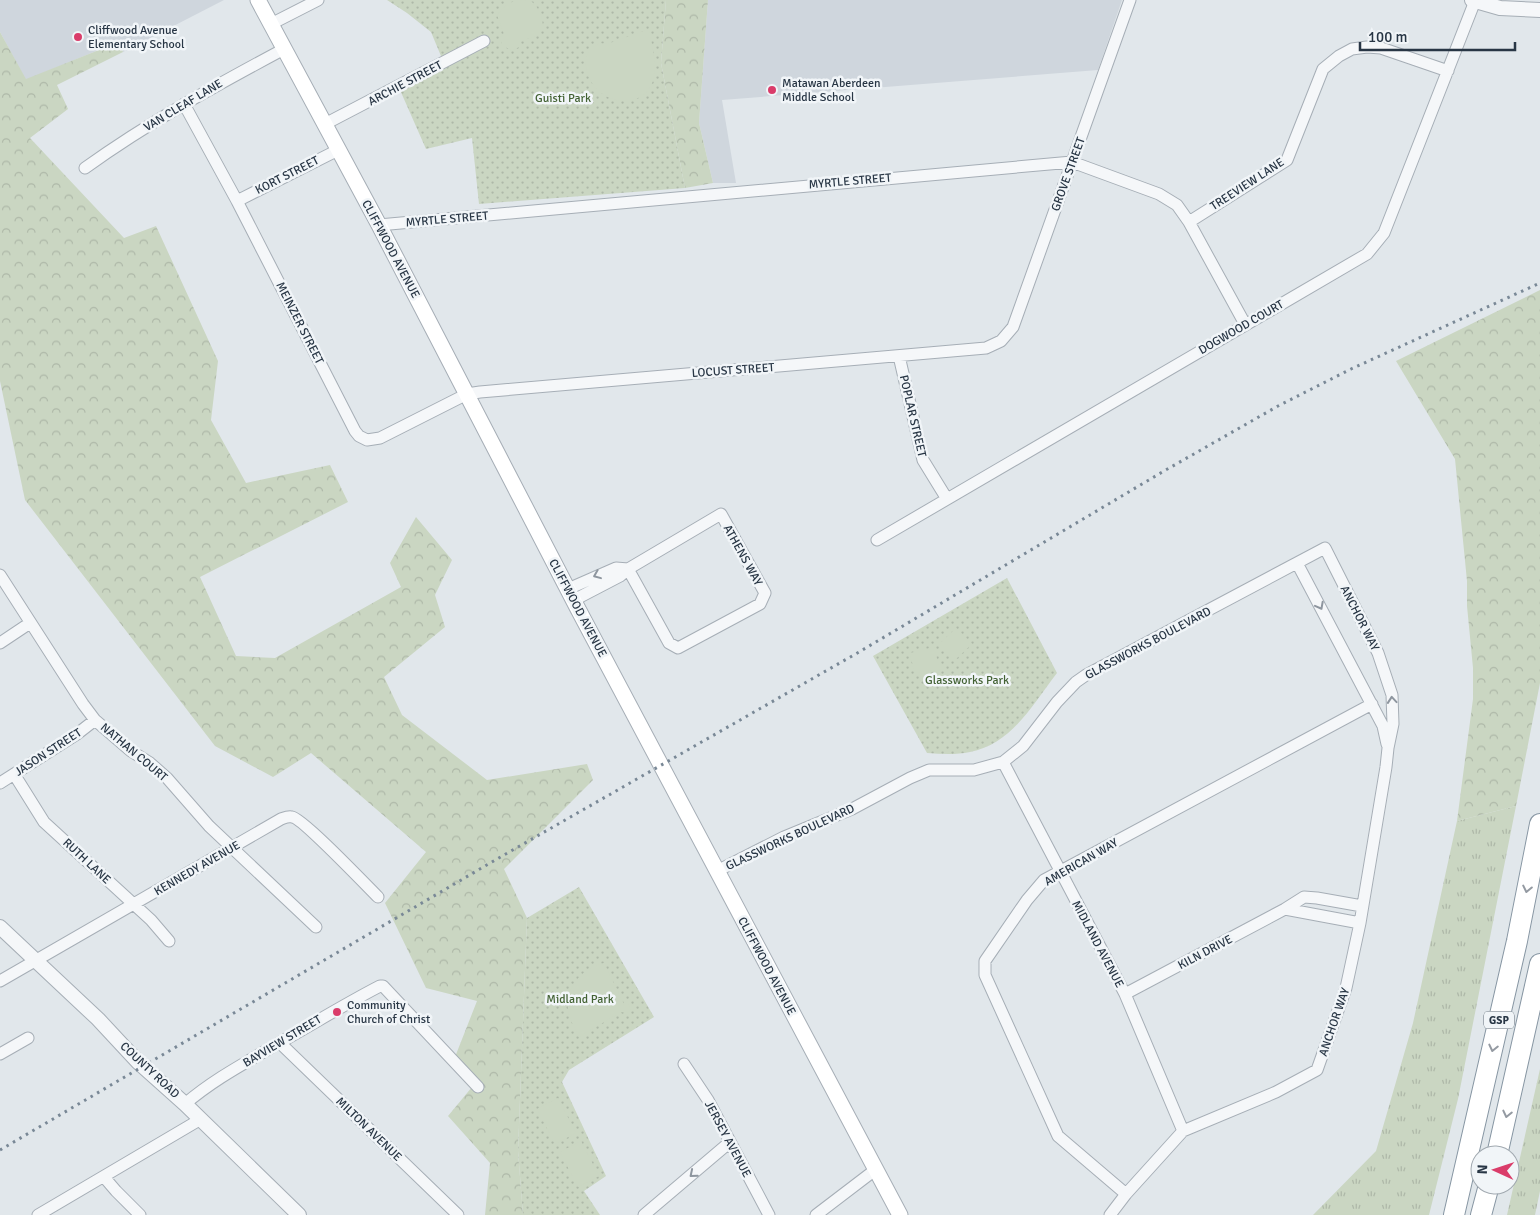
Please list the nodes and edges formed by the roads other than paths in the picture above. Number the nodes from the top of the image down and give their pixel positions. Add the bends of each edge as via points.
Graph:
1 (258, 0) edge
2 (318, 0) edge
3 (1130, 0) edge
4 (1473, 1) edge
5 (1540, 10) edge
6 (271, 24) junction
7 (484, 41) dead end
8 (284, 49) junction
9 (1448, 71) junction
10 (184, 104) junction
11 (325, 124) junction
12 (338, 150) junction
13 (1072, 162) junction
14 (85, 168) dead end
15 (237, 201) junction
16 (1189, 222) junction
17 (379, 225) junction
18 (1245, 324) junction
19 (998, 343) joint
20 (898, 356) junction
21 (467, 394) junction
22 (946, 499) junction
23 (877, 540) dead end
24 (1325, 548) joint
25 (1297, 563) junction
26 (628, 569) junction
27 (0, 575) edge
28 (571, 595) junction
29 (30, 623) junction
30 (0, 642) edge
31 (1372, 704) junction
32 (95, 720) junction
33 (1388, 748) junction
34 (1003, 762) junction
35 (14, 774) junction
36 (0, 783) edge
37 (1540, 824) edge
38 (232, 847) junction
39 (717, 871) junction
40 (1060, 872) junction
41 (378, 897) dead end
42 (134, 904) junction
43 (1362, 906) junction
44 (1285, 910) junction
45 (1360, 923) junction
46 (0, 927) edge
47 (316, 927) dead end
48 (169, 941) dead end
49 (36, 960) junction
50 (1540, 964) edge
51 (0, 981) edge
52 (1125, 994) junction
53 (28, 1038) dead end
54 (280, 1043) junction
55 (0, 1054) edge
56 (684, 1064) dead end
57 (478, 1087) dead end
58 (186, 1104) junction
59 (201, 1119) junction
60 (1183, 1131) junction
61 (730, 1142) junction
62 (1499, 1145) edge
63 (875, 1170) junction
64 (104, 1176) junction
65 (1126, 1194) junction
66 (1487, 1195) edge
67 (38, 1215) edge
68 (140, 1215) edge
69 (299, 1215) edge
70 (458, 1215) edge
71 (644, 1215) edge
72 (769, 1215) edge
73 (816, 1215) edge
74 (900, 1215) edge
75 (1110, 1215) edge
76 (1454, 1215) edge
77 (1482, 1215) edge

1 - 6 main road, CLIFFWOOD AVENUE
2 - 6 street
3 - 13 street, GROVE STREET
4 - 5 street via 1500,8
4 - 9 street, DOGWOOD COURT
6 - 8 main road, CLIFFWOOD AVENUE
7 - 11 street, ARCHIE STREET
8 - 10 street, VAN CLEAF LANE
8 - 11 main road, CLIFFWOOD AVENUE
9 - 16 street, TREEVIEW LANE via 1381,48 1352,49 1339,56 1323,70 1287,160
9 - 18 street, DOGWOOD COURT via 1384,233 1368,254
10 - 14 street, VAN CLEAF LANE
10 - 15 street, MEINZER STREET
11 - 12 main road, CLIFFWOOD AVENUE
12 - 15 street, KORT STREET
12 - 17 main road, CLIFFWOOD AVENUE
13 - 16 street, MYRTLE STREET via 1163,197 1177,205
13 - 17 street, MYRTLE STREET
13 - 19 street, GROVE STREET via 1013,327
15 - 21 street, MEINZER STREET via 359,436 367,440 380,438
16 - 18 street, MYRTLE STREET
17 - 21 main road, CLIFFWOOD AVENUE
18 - 22 street, DOGWOOD COURT
19 - 20 street, LOCUST STREET via 986,348
20 - 21 street, LOCUST STREET
20 - 22 street, POPLAR STREET via 922,460
21 - 28 main road, CLIFFWOOD AVENUE
22 - 23 street, DOGWOOD COURT
24 - 25 street, GLASSWORKS BOULEVARD
33 -> 24 street, ANCHOR WAY via 1394,724 1388,682 1378,653
25 -> 31 street, ANCHOR WAY
25 - 34 street, GLASSWORKS BOULEVARD via 1086,675 1057,702 1023,746
26 - 26 street, ATHENS WAY via 721,514 765,593 760,604 678,648 668,643
26 - 28 street, ATHENS WAY via 620,576
27 - 29 street, NATHAN COURT
28 - 39 main road, CLIFFWOOD AVENUE
29 - 30 street
29 - 32 street, NATHAN COURT
31 - 33 street, ANCHOR WAY via 1383,726
31 - 40 street, AMERICAN WAY
32 - 35 street, JASON STREET
32 - 38 street, NATHAN COURT via 167,778
33 - 43 street, ANCHOR WAY
34 - 39 street, GLASSWORKS BOULEVARD via 974,770 929,770
34 - 40 street, MIDLAND AVENUE
35 - 36 street, JASON STREET
35 - 42 street, RUTH LANE via 44,822
37 -> 76 highway, GSP via 1517,941
38 - 41 street, KENNEDY AVENUE via 280,819 293,816
38 - 42 street, KENNEDY AVENUE
38 - 47 street, NATHAN COURT
39 - 63 main road, CLIFFWOOD AVENUE
40 - 52 street, MIDLAND AVENUE
40 - 65 street, AMERICAN WAY via 1044,880 1027,900 985,961 985,975 1058,1136
42 - 48 street, RUTH LANE
42 - 49 street, KENNEDY AVENUE
43 - 44 street, KILN DRIVE via 1304,897
43 - 45 street, ANCHOR WAY
44 - 45 street
44 - 52 street, KILN DRIVE
45 - 60 street, ANCHOR WAY via 1346,988 1317,1070 1276,1092
46 - 49 street, COUNTY ROAD
49 - 51 street, KENNEDY AVENUE
49 - 58 street, COUNTY ROAD via 138,1062
50 -> 62 highway, GSP
52 - 60 street, MIDLAND AVENUE
53 - 55 street
54 - 57 street, BAYVIEW STREET via 334,1010 383,986
54 - 58 street, BAYVIEW STREET via 224,1074
54 - 70 street, MILTON AVENUE
56 - 61 street, JERSEY AVENUE
58 - 59 street, COUNTY ROAD
59 - 64 street
59 - 69 street, COUNTY ROAD
60 - 65 street, ANCHOR WAY
61 -> 71 street
61 - 72 street, JERSEY AVENUE
63 - 73 street
63 - 74 main road, CLIFFWOOD AVENUE
64 - 67 street
64 - 68 street
65 - 75 street, ANCHOR WAY
66 - 77 highway

